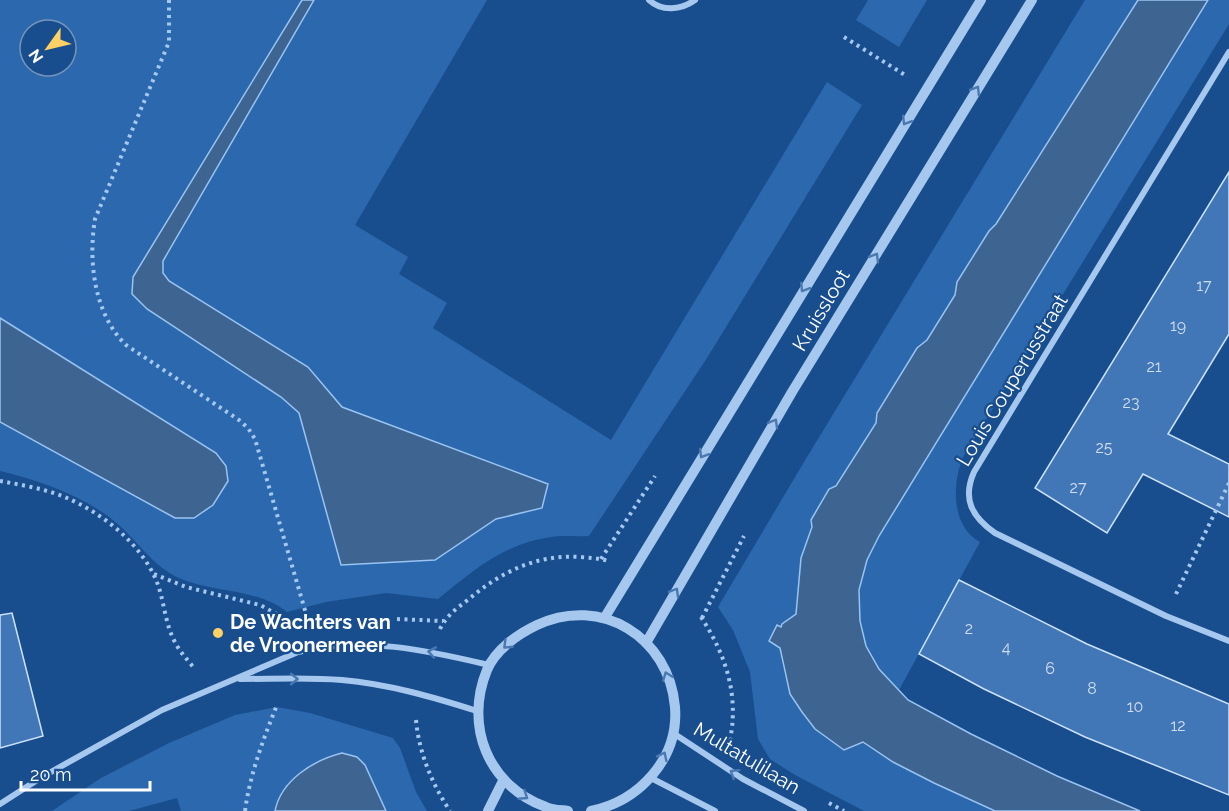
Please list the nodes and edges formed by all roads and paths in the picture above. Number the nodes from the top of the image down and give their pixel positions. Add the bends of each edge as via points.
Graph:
1 (169, 0) edge
2 (649, 0) edge
3 (695, 0) edge
4 (981, 0) edge
5 (1032, 0) edge
6 (844, 37) dead end
7 (1229, 52) edge
8 (906, 76) dead end
9 (0, 481) edge
10 (1229, 483) edge
11 (153, 574) junction
12 (1166, 616) junction
13 (605, 617) junction
14 (311, 629) dead end
15 (289, 630) dead end
16 (1229, 641) edge
17 (646, 643) junction
18 (489, 665) junction
19 (236, 679) junction
20 (212, 688) junction
21 (278, 701) dead end
22 (477, 711) junction
23 (673, 733) junction
24 (651, 778) junction
25 (503, 780) junction
26 (0, 804) edge
27 (547, 810) edge
28 (245, 811) edge
29 (488, 811) edge
30 (568, 811) edge
31 (591, 811) edge
32 (715, 811) edge
33 (804, 811) edge

1 - 14 path via 168,42 95,219 92,258 101,304 116,335 126,345 248,428 255,439
2 - 3 street via 665,8 677,8
4 -> 13 street, Kruissloot
17 -> 5 street, Kruissloot via 792,392
6 - 8 path
7 - 12 street, Louis Couperusstraat via 974,472 968,490 976,516 995,533
9 - 11 path via 51,492 99,515 127,539
10 - 12 path
11 - 15 path via 260,605 280,616
11 - 20 path via 172,638
12 - 16 street, Louis Couperusstraat
13 - 17 street
13 -> 18 street via 552,618 512,640
23 -> 17 street via 675,708 670,684 661,662
18 -> 19 street via 421,650 348,644 298,652
18 - 22 street via 480,687
19 - 20 street
19 -> 22 street via 366,683
20 - 26 street via 112,737
21 - 28 path via 257,756
22 - 25 street via 479,734
24 -> 23 street
33 -> 23 street, Multatulilaan via 744,779
24 - 31 street via 634,794
24 - 32 street
25 -> 27 street
25 - 29 street
27 - 30 street

